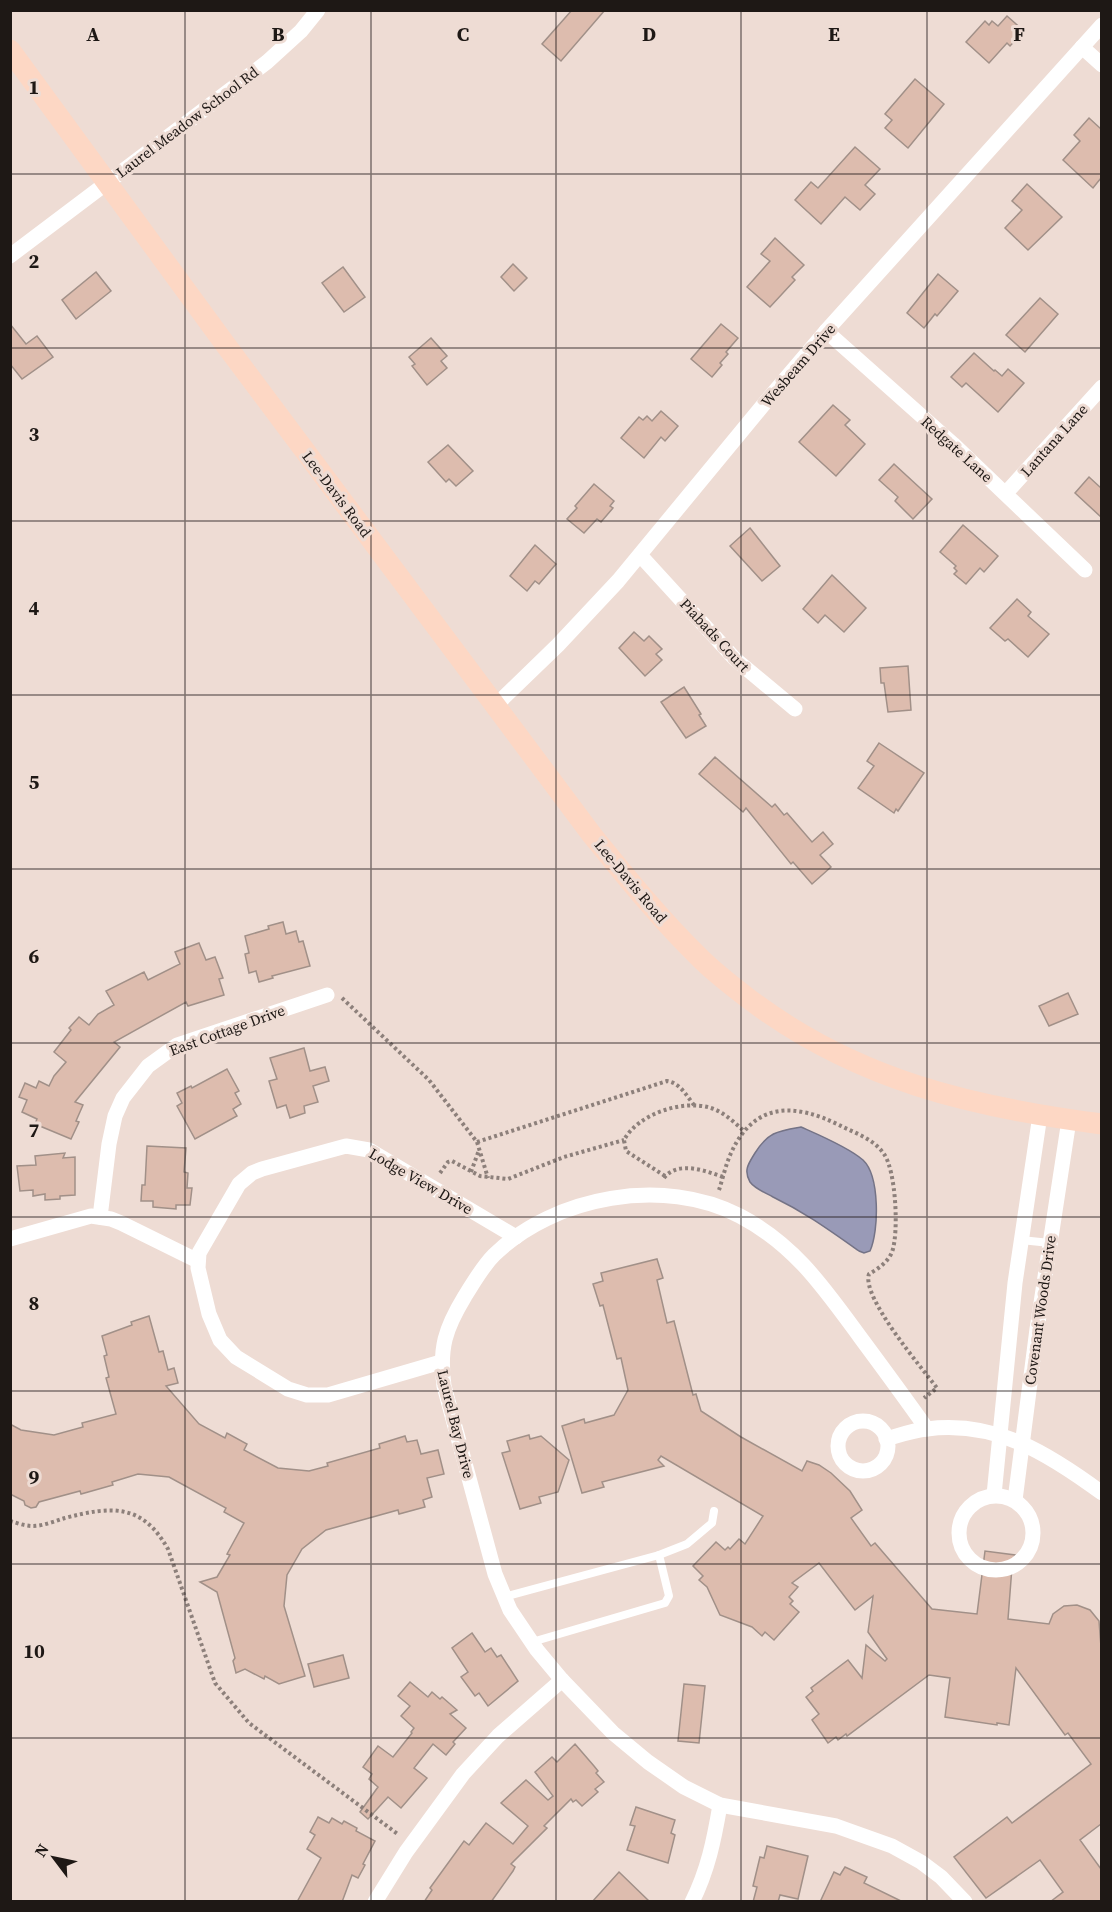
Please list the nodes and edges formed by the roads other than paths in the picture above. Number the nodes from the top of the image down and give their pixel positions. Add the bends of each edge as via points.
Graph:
1 (318, 10) edge
2 (1101, 25) edge
3 (1082, 47) junction
4 (10, 50) edge
5 (1101, 65) edge
6 (107, 183) junction
7 (10, 256) edge
8 (826, 331) junction
9 (1101, 387) edge
10 (1006, 494) junction
11 (640, 555) junction
12 (1085, 570) dead end
13 (495, 706) junction
14 (795, 709) dead end
15 (327, 995) road end
16 (1040, 1115) junction
17 (1069, 1120) junction
18 (1101, 1124) edge
19 (100, 1217) junction
20 (516, 1237) junction
21 (10, 1239) edge
22 (1021, 1240) junction
23 (1050, 1243) junction
24 (198, 1261) junction
25 (441, 1362) junction
26 (927, 1429) junction
27 (1000, 1435) junction
28 (886, 1438) dead end
29 (1022, 1444) junction
30 (1101, 1493) edge
31 (994, 1495) junction
32 (1015, 1500) junction
33 (714, 1511) dead end
34 (659, 1555) junction
35 (504, 1597) junction
36 (532, 1642) junction
37 (561, 1680) junction
38 (720, 1805) junction
39 (375, 1902) edge
40 (692, 1902) edge
41 (965, 1902) edge

1 - 6 street, Laurel Meadow School Rd via 267,62
2 - 3 street, Wesbeam Drive
3 - 5 street
3 - 8 street, Wesbeam Drive
4 - 6 main road
6 - 7 street, Laurel Meadow School Rd
6 - 13 main road, Lee-Davis Road
8 - 10 street, Redgate Lane
8 - 11 street, Wesbeam Drive
9 - 10 street, Lantana Lane
10 - 12 street, Redgate Lane
11 - 13 street, Wesbeam Drive via 558,645
11 - 14 street, Piabads Court via 735,659
13 - 16 main road, Lee-Davis Road via 646,902 701,960 752,1002 812,1041 912,1086
15 - 19 street, East Cottage Drive via 177,1045 148,1066 123,1098 115,1116
16 - 17 main road, Lee-Davis Road
16 - 22 street, Covenant Woods Drive
17 - 18 main road, Lee-Davis Road
17 - 23 street, Covenant Woods Drive
19 - 21 street via 80,1218
19 - 24 street via 121,1223
20 - 24 street, Lodge View Drive via 369,1150 346,1146 245,1177 203,1245
20 - 25 street, Laurel Bay Drive via 492,1256 477,1276 445,1338
20 - 26 street, Laurel Bay Drive via 566,1210 634,1195 714,1205 738,1215 782,1243 799,1259
22 - 23 lane
22 - 27 street, Covenant Woods Drive
23 - 29 street, Covenant Woods Drive
24 - 25 street via 209,1314 225,1347 297,1393 328,1395
25 - 35 street, Laurel Bay Drive via 444,1386
26 - 27 street via 974,1429
26 - 28 street
27 - 29 street
27 - 31 street, Covenant Woods Drive
29 - 30 street via 1075,1473
29 - 32 street, Covenant Woods Drive
31 - 32 street
31 - 32 street via 971,1505 959,1528 963,1552 972,1562 993,1571 1022,1561 1033,1540 1030,1517
33 - 34 lane via 712,1523 699,1536
34 - 35 lane
34 - 36 lane via 669,1596 665,1603
35 - 36 street, Laurel Bay Drive
36 - 37 street, Laurel Bay Drive
37 - 38 street, Laurel Bay Drive via 648,1762 684,1787
37 - 39 street via 479,1755 411,1844
38 - 40 street via 704,1878
38 - 41 street, Laurel Bay Drive via 836,1826 892,1846 941,1877

